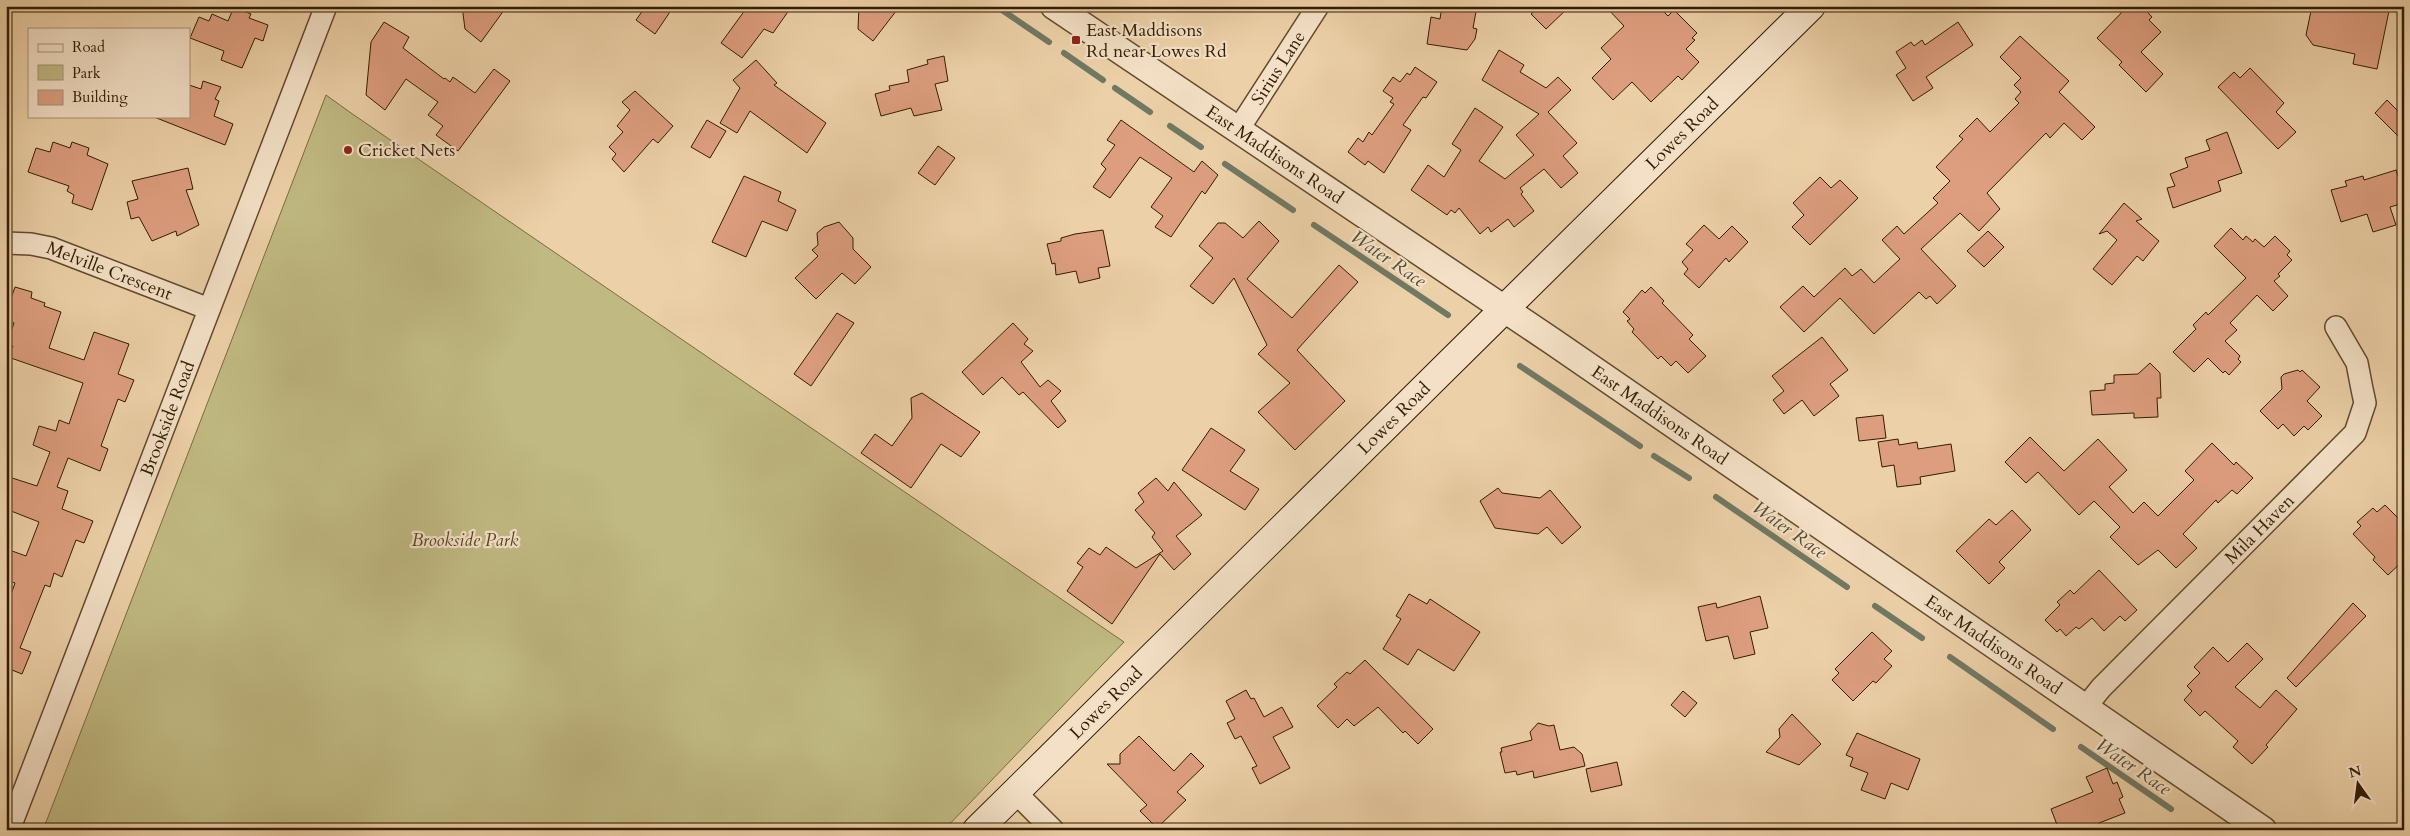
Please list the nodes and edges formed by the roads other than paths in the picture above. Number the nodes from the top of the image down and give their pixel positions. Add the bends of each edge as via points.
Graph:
1 (326, 6) edge
2 (1054, 6) edge
3 (1318, 6) edge
4 (1811, 6) edge
5 (1238, 130) junction
6 (6, 243) edge
7 (209, 309) junction
8 (1505, 310) junction
9 (2336, 326) dead end
10 (2085, 708) junction
11 (1015, 792) junction
12 (9, 830) edge
13 (977, 830) edge
14 (1053, 830) edge
15 (2263, 830) edge

1 - 7 street, Brookside Road
2 - 5 street, East Maddisons Road
3 - 5 street, Sirius Lane
4 - 8 main road, Lowes Road
5 - 8 street, East Maddisons Road
6 - 7 street, Melville Crescent via 52,248
7 - 12 street, Brookside Road
8 - 10 street, East Maddisons Road
8 - 11 main road, Lowes Road
9 - 10 street, Mila Haven via 2358,363 2365,403 2355,433 2108,681
10 - 15 street, East Maddisons Road
11 - 13 main road, Lowes Road
11 - 14 street

